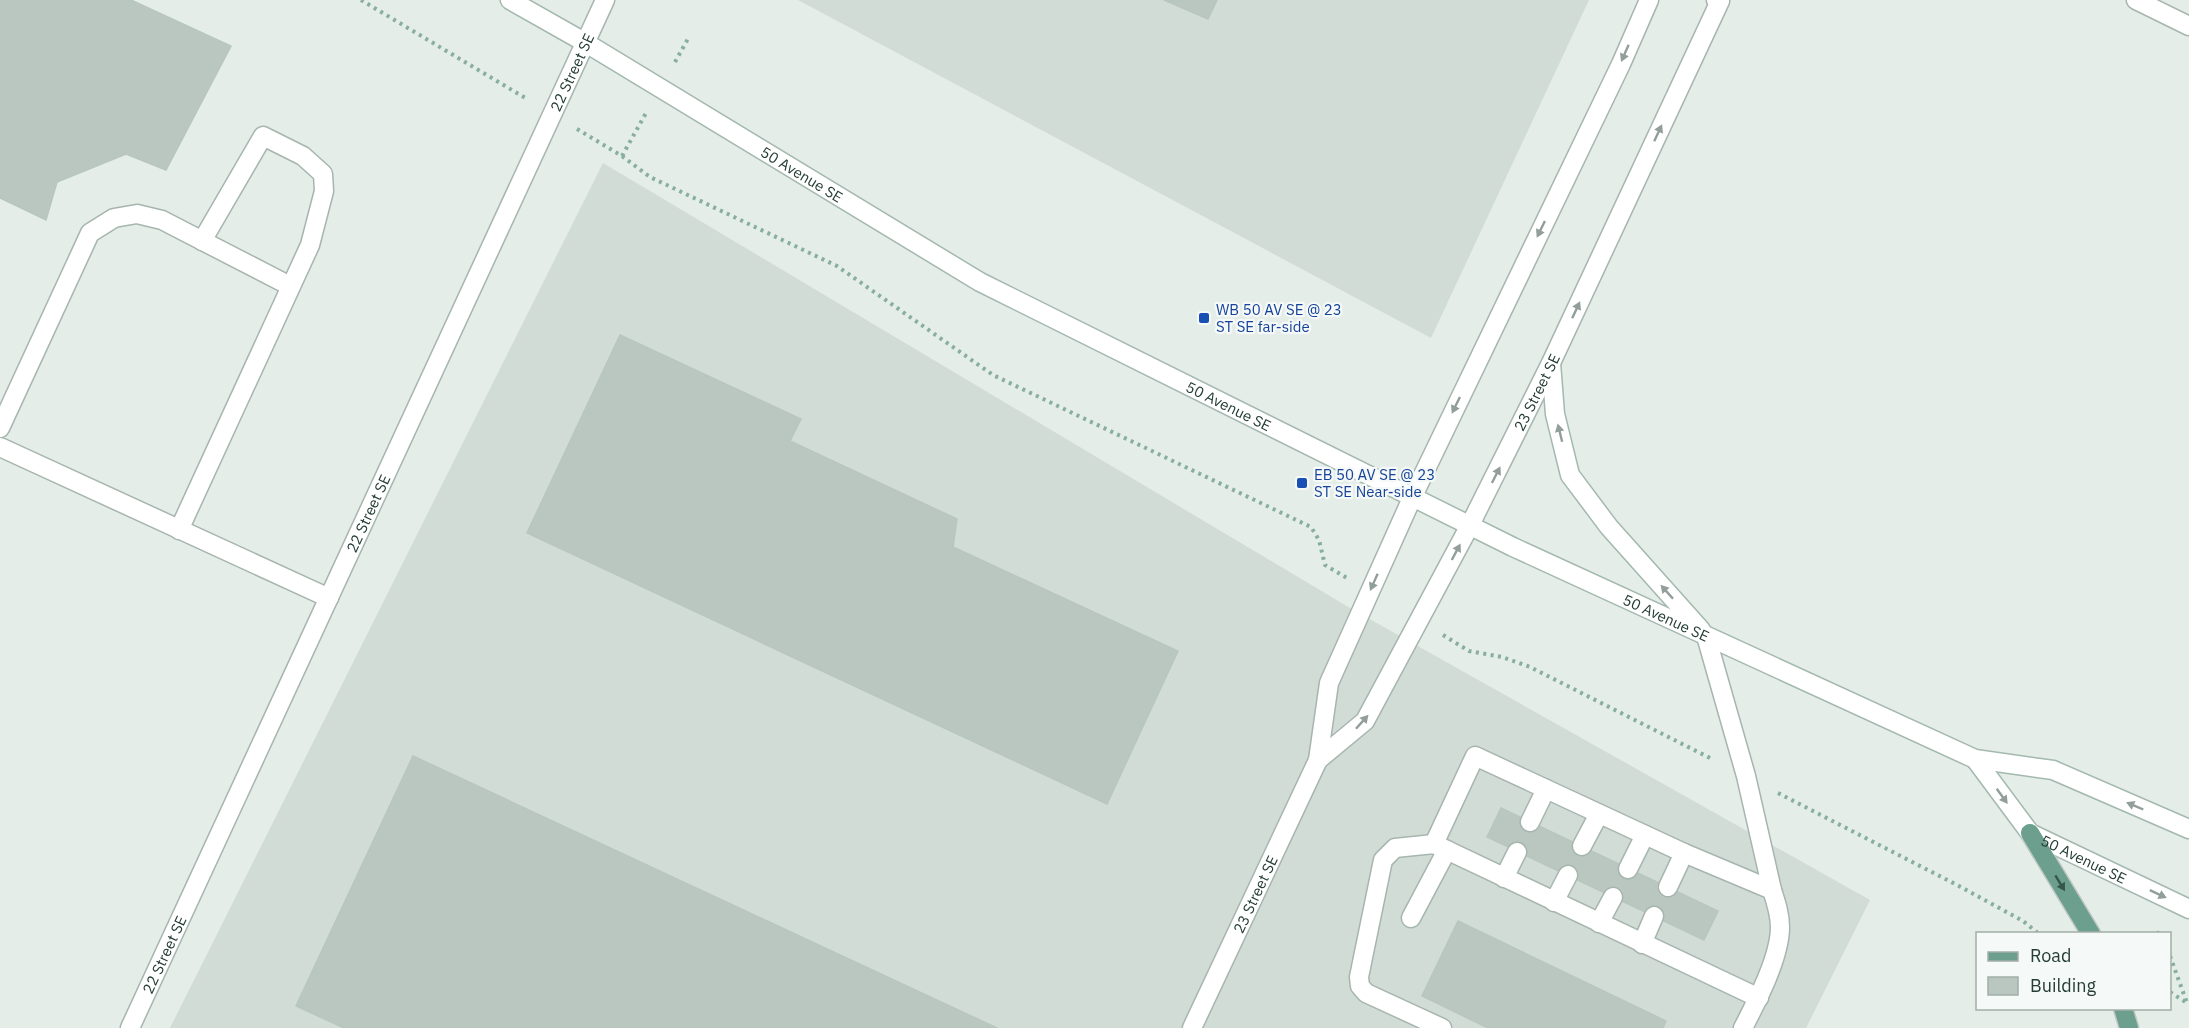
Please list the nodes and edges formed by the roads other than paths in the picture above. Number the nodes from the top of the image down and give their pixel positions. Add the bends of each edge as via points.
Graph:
1 (510, 0) edge
2 (605, 0) edge
3 (1649, 0) edge
4 (1719, 0) edge
5 (2136, 0) edge
6 (2189, 26) edge
7 (586, 43) junction
8 (202, 241) junction
9 (290, 286) junction
10 (1551, 363) junction
11 (0, 428) edge
12 (0, 447) edge
13 (1412, 498) junction
14 (1469, 527) junction
15 (179, 530) junction
16 (329, 598) junction
17 (1706, 636) junction
18 (1975, 759) junction
19 (1318, 760) junction
20 (1546, 789) junction
21 (1599, 813) junction
22 (1530, 822) dead end
23 (2189, 829) edge
24 (2030, 833) junction
25 (1645, 835) junction
26 (1582, 846) dead end
27 (1440, 847) junction
28 (1517, 852) dead end
29 (1684, 853) junction
30 (1628, 869) dead end
31 (1568, 875) dead end
32 (1504, 878) junction
33 (1668, 887) dead end
34 (1772, 890) junction
35 (1613, 897) dead end
36 (1554, 902) junction
37 (2189, 909) edge
38 (1654, 916) dead end
39 (1411, 918) dead end
40 (1599, 923) junction
41 (2090, 932) edge
42 (1642, 944) junction
43 (1759, 998) junction
44 (2124, 1010) edge
45 (130, 1028) edge
46 (1192, 1028) edge
47 (1442, 1028) edge
48 (1743, 1028) edge
49 (2129, 1028) edge

1 - 7 street, 50 Avenue SE
2 - 7 street, 22 Street SE
3 -> 13 street, 23 Street SE
10 -> 4 street, 23 Street SE
5 - 6 street
7 - 13 street, 50 Avenue SE via 980,282
7 - 16 street, 22 Street SE
8 - 9 street
8 - 9 street via 263,136 303,156 323,174 324,191 310,244
8 - 11 street via 162,220 137,214 114,218 90,233
9 - 15 street
14 -> 10 street, 23 Street SE
17 -> 10 street via 1609,527 1570,475 1555,414
12 - 15 street
13 - 14 street, 50 Avenue SE
13 -> 19 street, 23 Street SE via 1329,683
14 - 17 street, 50 Avenue SE
19 -> 14 street, 23 Street SE via 1365,721
15 - 16 street
16 - 45 street, 22 Street SE
17 - 18 street, 50 Avenue SE
17 - 34 street via 1746,776
23 -> 18 street, 50 Avenue SE via 2053,770
18 -> 24 street, 50 Avenue SE
19 - 46 street, 23 Street SE
20 - 21 street
20 - 22 street
20 - 27 street via 1476,756
21 - 25 street
21 - 26 street
24 -> 37 street, 50 Avenue SE
24 -> 41 main road
25 - 29 street
25 - 30 street
27 - 32 street
27 - 39 street
27 - 47 street via 1395,848 1383,860 1359,976 1366,993
28 - 32 street
29 - 33 street
29 - 34 street
31 - 36 street
32 - 36 street
34 - 43 street via 1778,908 1778,944
35 - 40 street
36 - 40 street
38 - 42 street
40 - 42 street
42 - 43 street
43 - 48 street
44 - 49 main road

